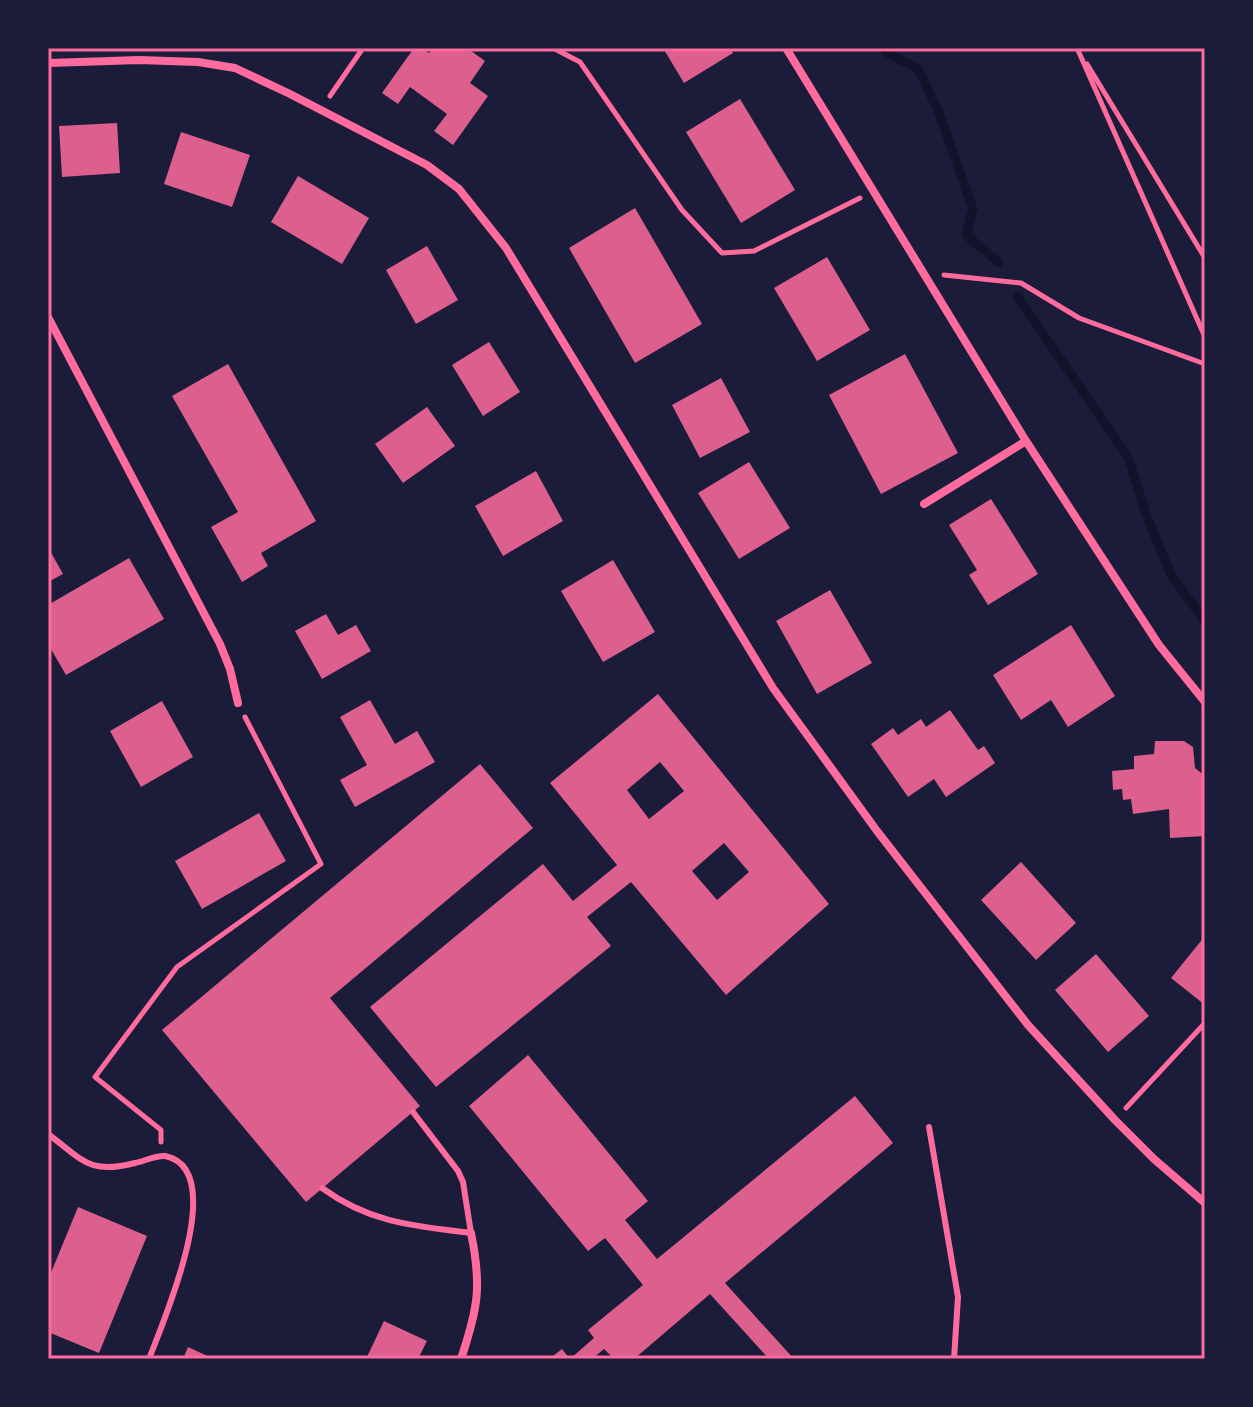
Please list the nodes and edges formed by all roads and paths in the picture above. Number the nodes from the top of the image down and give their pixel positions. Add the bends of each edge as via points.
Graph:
1 (363, 48) edge
2 (553, 48) edge
3 (786, 48) edge
4 (1077, 48) edge
5 (48, 63) edge
6 (321, 110) junction
7 (872, 192) junction
8 (1205, 258) edge
9 (920, 271) junction
10 (48, 317) edge
11 (1205, 337) edge
12 (1205, 364) edge
13 (1026, 441) junction
14 (924, 504) dead end
15 (1205, 702) edge
16 (238, 703) joint
17 (1205, 1023) edge
18 (413, 1112) dead end
19 (1115, 1120) junction
20 (929, 1127) dead end
21 (48, 1134) edge
22 (161, 1155) junction
23 (322, 1188) dead end
24 (1205, 1203) edge
25 (471, 1233) junction
26 (149, 1359) edge
27 (461, 1359) edge
28 (954, 1359) edge

1 - 6 path
2 - 7 path via 580,62 682,210 722,253 754,251
3 - 7 street
4 - 8 path
4 - 11 path
5 - 6 street via 139,60 235,68
6 - 19 street via 427,165 459,189 514,262 773,688 1028,1025
7 - 9 street
9 - 12 path via 1021,283 1079,318
9 - 13 street
10 - 16 street via 220,644
13 - 14 street
13 - 15 street via 1159,645
16 - 22 path via 321,864 177,967 95,1077 161,1130
17 - 19 path
18 - 25 lane via 458,1171
19 - 24 street
20 - 28 lane via 958,1297
21 - 22 lane via 92,1167 113,1168
22 - 26 lane via 177,1160 187,1172 193,1200 181,1273
23 - 25 lane via 345,1205 393,1223
25 - 27 street via 478,1301

